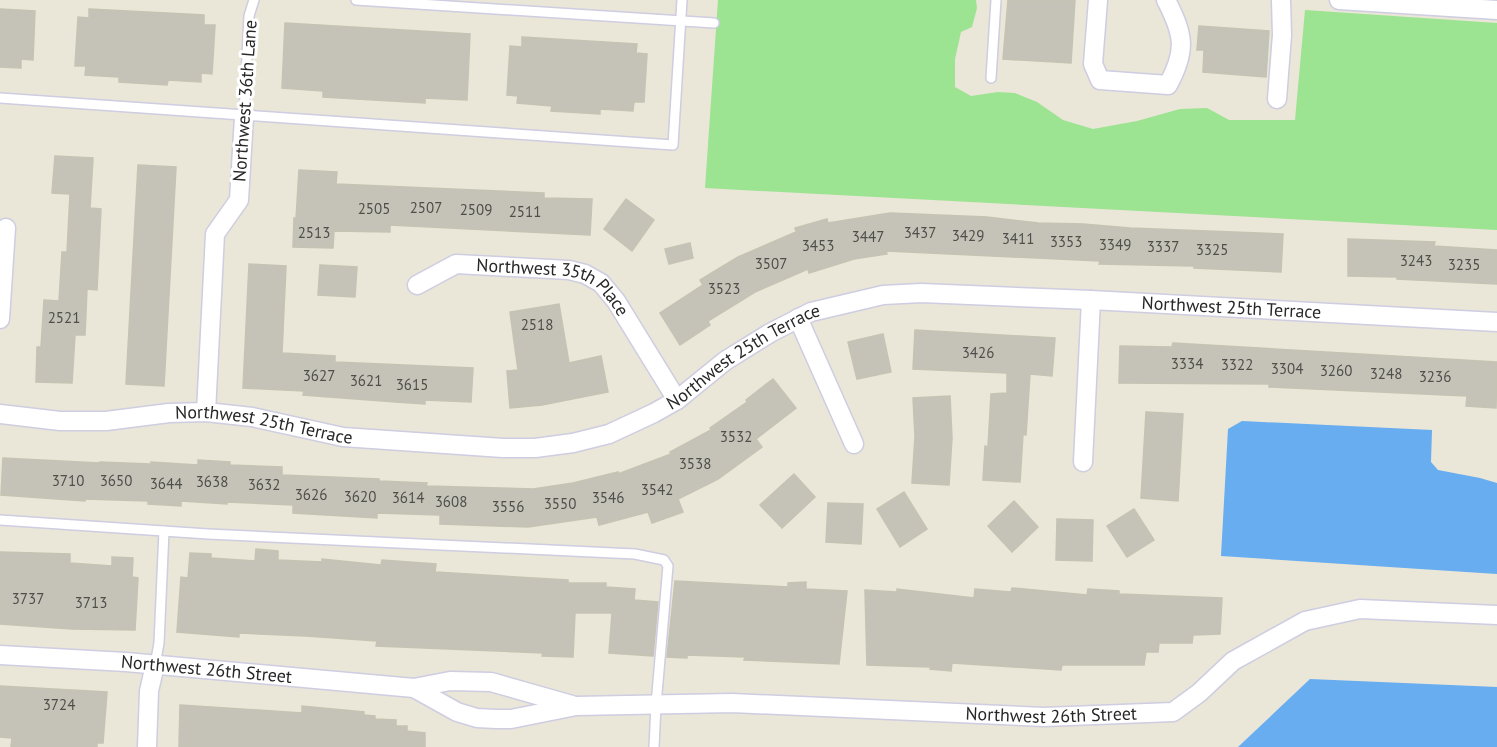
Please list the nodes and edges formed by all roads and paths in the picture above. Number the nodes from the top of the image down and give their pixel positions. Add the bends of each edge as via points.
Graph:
1 (254, 0) edge
2 (356, 0) edge
3 (681, 0) edge
4 (996, 0) edge
5 (1098, 0) edge
6 (1166, 0) edge
7 (1281, 0) edge
8 (1339, 0) edge
9 (1467, 4) edge
10 (1497, 10) edge
11 (680, 20) junction
12 (714, 22) dead end
13 (991, 78) dead end
14 (0, 98) edge
15 (1277, 99) dead end
16 (244, 117) junction
17 (6, 228) dead end
18 (417, 285) dead end
19 (1091, 300) junction
20 (798, 318) junction
21 (0, 319) edge
22 (1497, 322) edge
23 (677, 400) junction
24 (206, 412) junction
25 (0, 414) edge
26 (854, 444) dead end
27 (1083, 462) dead end
28 (0, 520) edge
29 (164, 531) junction
30 (1497, 615) edge
31 (0, 655) edge
32 (155, 665) junction
33 (414, 688) junction
34 (656, 705) junction
35 (576, 706) junction
36 (147, 747) edge
37 (654, 747) edge

1 - 16 lane, Northwest 36th Lane via 249,16
2 - 11 lane
3 - 11 lane
4 - 13 lane
5 - 6 street via 1093,64 1100,80 1168,85 1179,66 1182,40
7 - 15 street
8 - 9 street
9 - 10 street
11 - 12 lane
11 - 16 lane via 673,145
14 - 16 lane
16 - 24 street, Northwest 36th Lane via 239,200 215,234
17 - 21 street
18 - 23 street, Northwest 35th Place via 456,264 585,274 616,301
19 - 20 street, Northwest 25th Terrace via 921,293 847,303
19 - 22 street, Northwest 25th Terrace
19 - 27 street
20 - 23 street, Northwest 25th Terrace via 725,361
20 - 26 street
23 - 24 street, Northwest 25th Terrace via 609,434 535,448 343,437 252,417
24 - 25 street, Northwest 25th Terrace via 106,421 60,421
28 - 29 lane
29 - 32 lane
29 - 34 lane via 635,554 664,560 668,566
30 - 34 street, Northwest 26th Street via 1360,609 1305,621 1233,661 1173,712 1044,717 732,703
31 - 32 street, Northwest 26th Street
32 - 33 street, Northwest 26th Street
32 - 36 street via 149,691
33 - 35 street, Northwest 26th Street via 450,681 491,682
33 - 35 street, Northwest 26th Street via 457,712 477,718 511,719
34 - 35 street, Northwest 26th Street
34 - 37 lane

